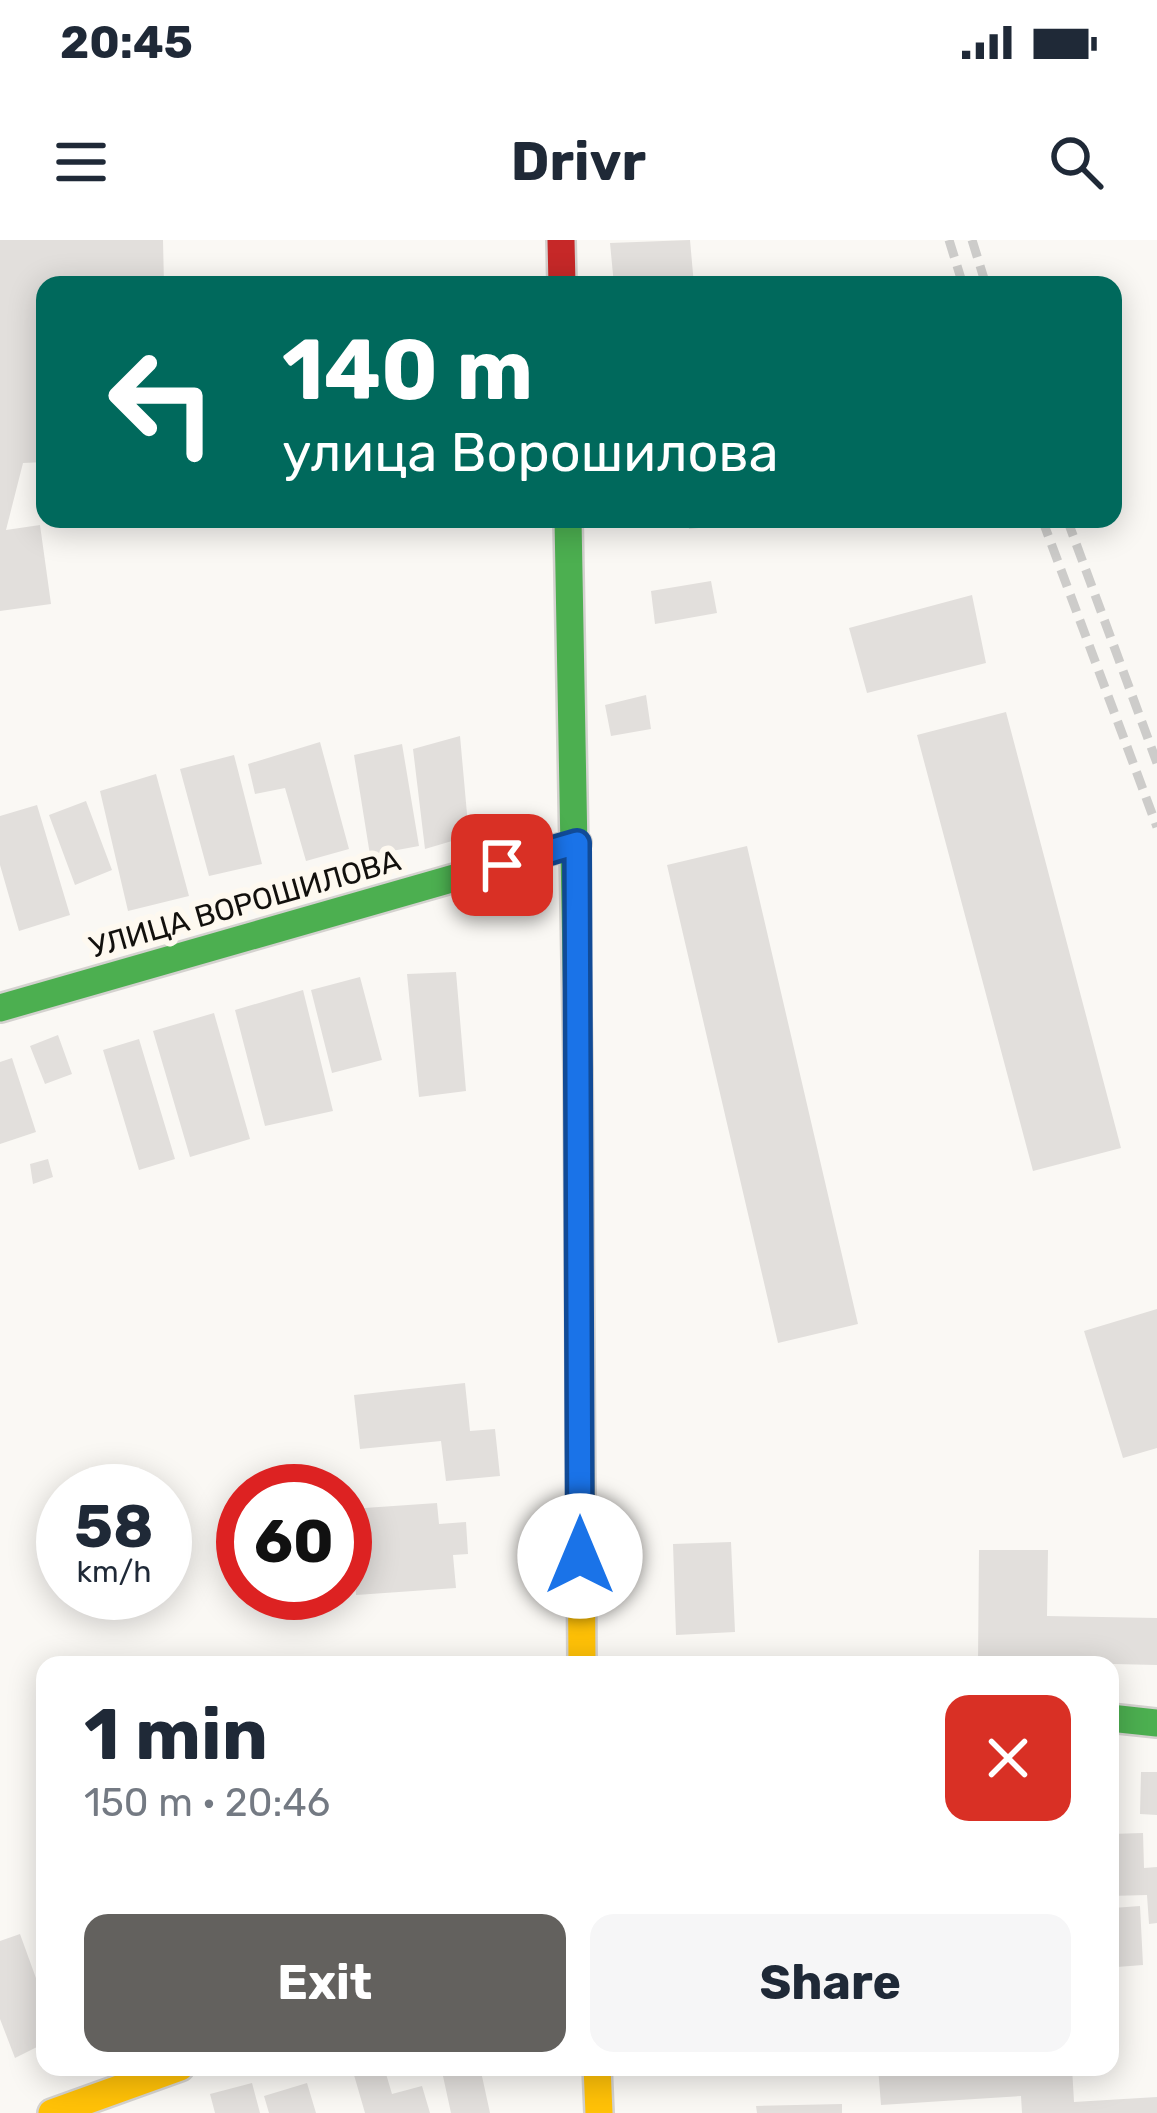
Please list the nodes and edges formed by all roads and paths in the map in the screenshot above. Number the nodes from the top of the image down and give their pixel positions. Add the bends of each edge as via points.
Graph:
1 (561, 240) edge
2 (562, 276) edge
3 (568, 528) edge
4 (577, 843) junction
5 (0, 1008) edge
6 (582, 1656) edge
7 (1119, 1719) edge
8 (1157, 1723) edge
9 (155, 2076) edge
10 (597, 2076) edge
11 (52, 2113) edge
12 (599, 2113) edge

1 - 2 main road
3 - 4 main road
4 - 5 main road, УЛИЦА ВОРОШИЛОВА
4 - 6 main road
7 - 8 main road
9 - 11 main road
10 - 12 main road

